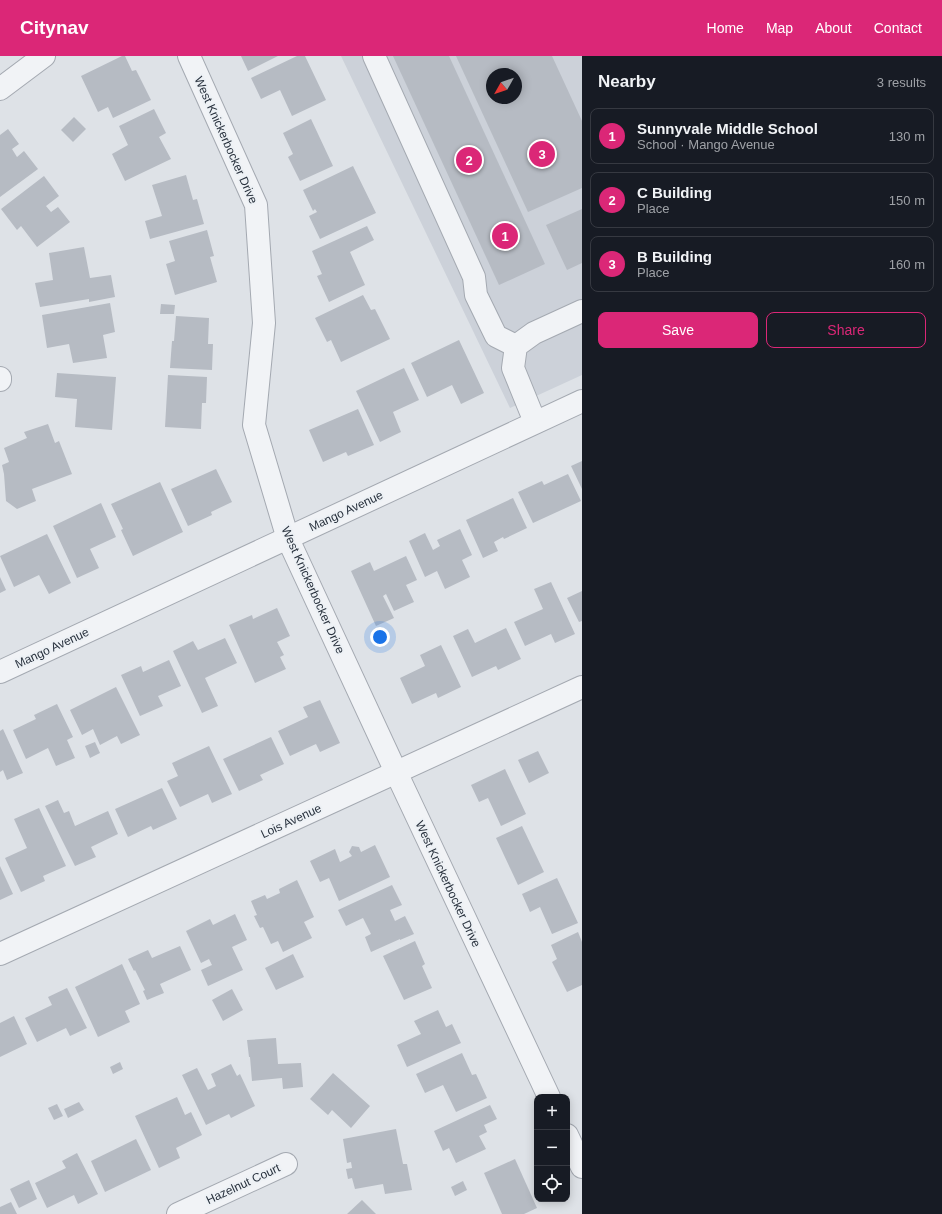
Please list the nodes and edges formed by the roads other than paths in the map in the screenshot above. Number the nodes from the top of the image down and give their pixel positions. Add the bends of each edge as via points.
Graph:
1 (44, 56) edge
2 (189, 56) edge
3 (374, 56) edge
4 (0, 89) edge
5 (582, 311) edge
6 (516, 346) junction
7 (582, 400) edge
8 (536, 422) junction
9 (288, 539) junction
10 (0, 672) edge
11 (582, 688) edge
12 (396, 772) junction
13 (0, 954) edge
14 (548, 1094) edge
15 (570, 1141) edge
16 (286, 1164) dead end
17 (582, 1167) edge
18 (178, 1214) edge

1 - 4 street
2 - 9 street, West Knickerbocker Drive via 256,205 264,323 254,425
3 - 6 street via 474,277 479,302 496,336
5 - 6 street via 534,333
6 - 8 street via 513,368
7 - 8 street, Mango Avenue
8 - 9 street, Mango Avenue
9 - 10 street, Mango Avenue
9 - 12 street, West Knickerbocker Drive
11 - 12 street, Lois Avenue
12 - 13 street, Lois Avenue
12 - 14 street, West Knickerbocker Drive
15 - 17 street
16 - 18 street, Hazelnut Court

